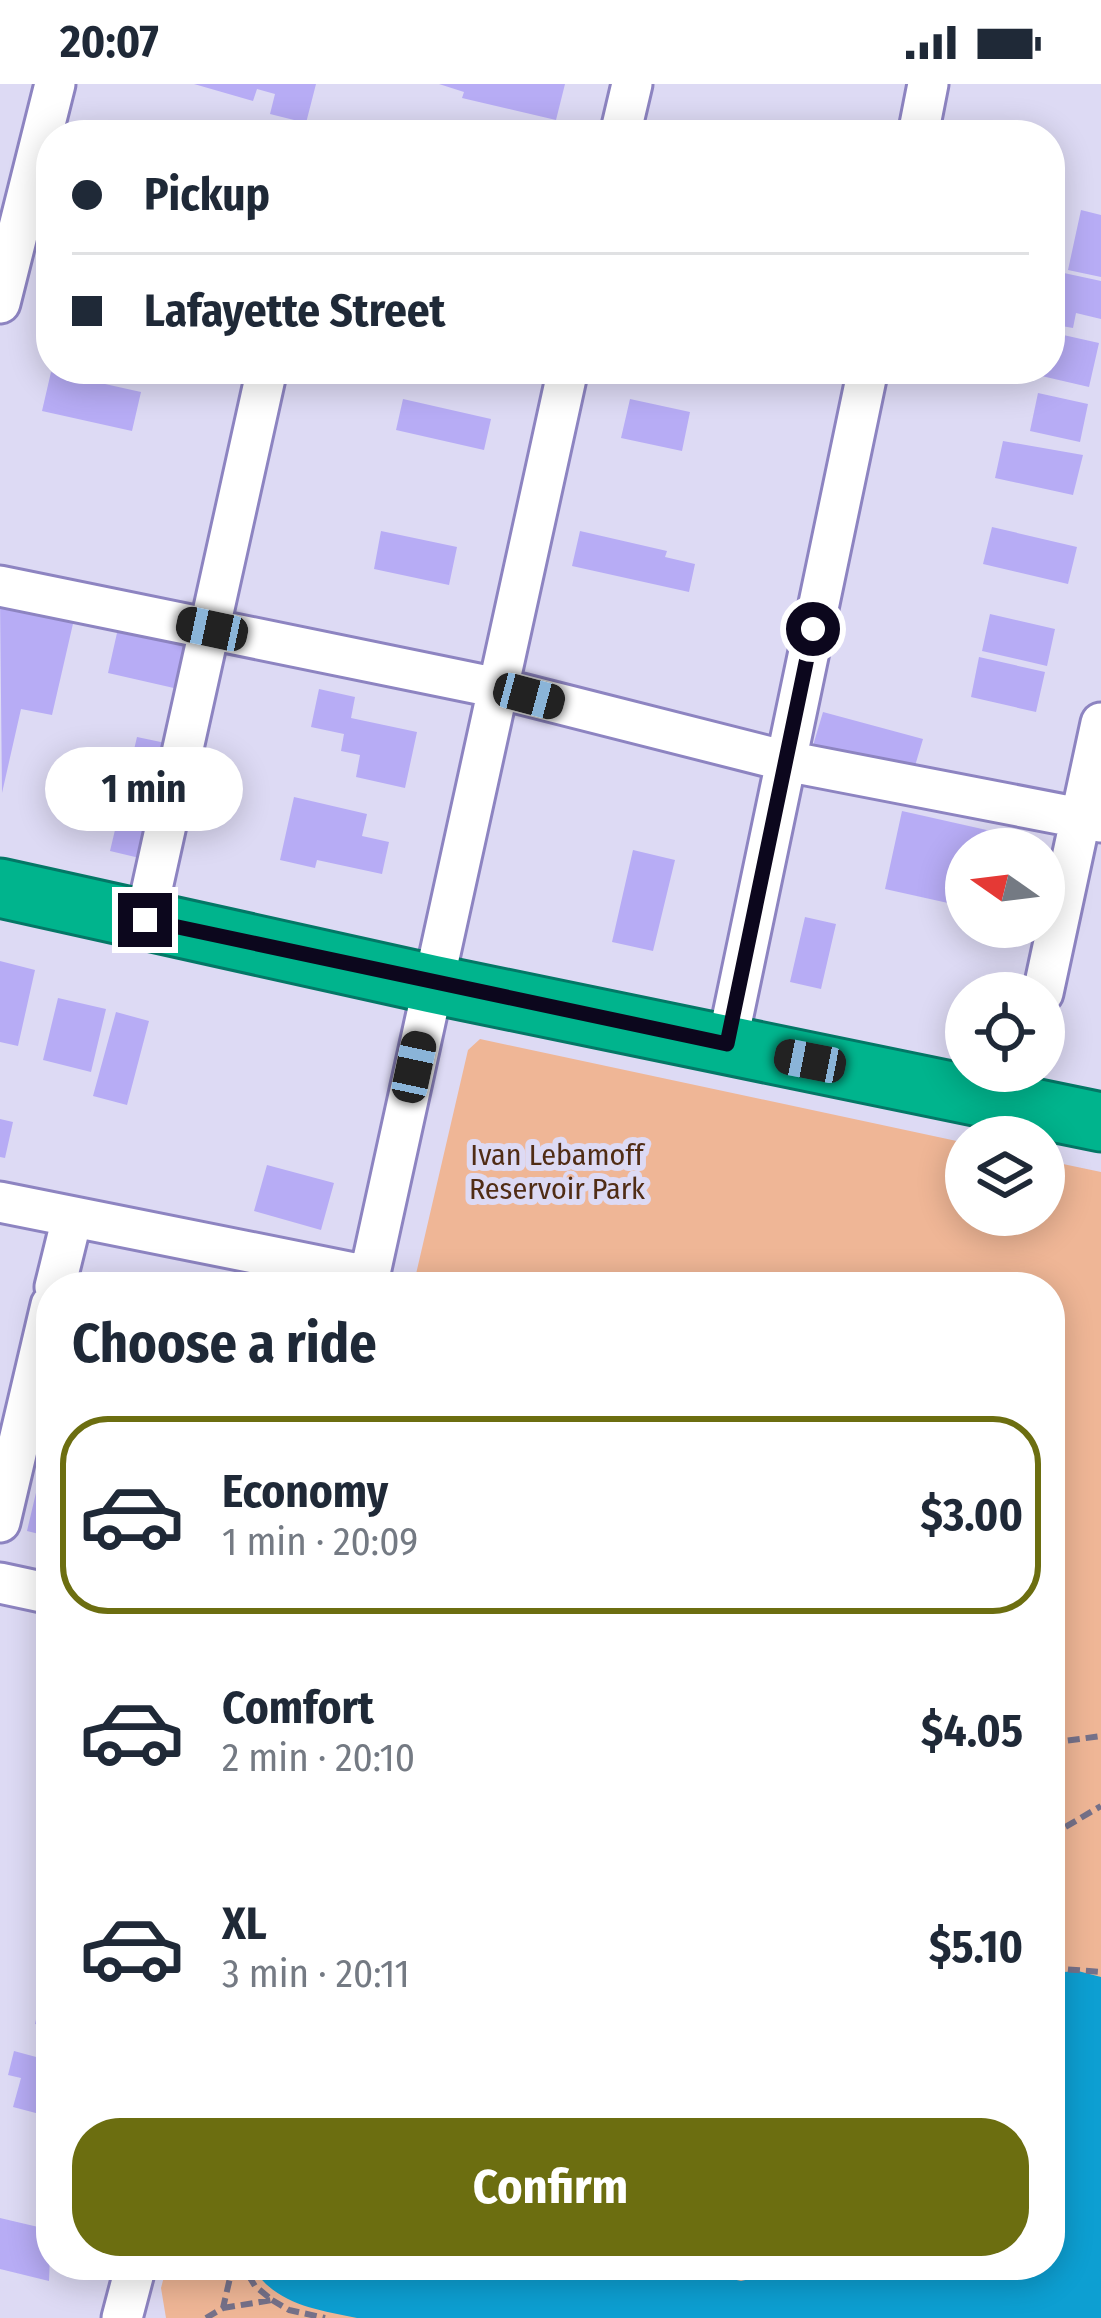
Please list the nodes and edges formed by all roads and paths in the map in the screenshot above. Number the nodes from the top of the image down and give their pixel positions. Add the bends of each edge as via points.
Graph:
1 (55, 84) edge
2 (632, 84) edge
3 (928, 84) edge
4 (46, 120) edge
5 (624, 120) edge
6 (921, 120) edge
7 (36, 160) edge
8 (0, 303) edge
9 (264, 384) edge
10 (565, 384) edge
11 (865, 384) edge
12 (0, 586) edge
13 (212, 629) junction
14 (498, 688) junction
15 (1101, 723) edge
16 (786, 761) junction
17 (1091, 820) edge
18 (0, 888) edge
19 (145, 920) junction
20 (1049, 972) edge
21 (432, 984) junction
22 (727, 1044) junction
23 (945, 1076) edge
24 (1032, 1092) edge
25 (1101, 1121) edge
26 (0, 1202) edge
27 (72, 1218) junction
28 (59, 1272) edge
29 (326, 1272) edge
30 (370, 1272) edge
31 (36, 1369) edge
32 (0, 1522) edge
33 (0, 1583) edge
34 (36, 1591) edge
35 (1101, 1736) edge
36 (1065, 1740) edge
37 (1101, 1806) edge
38 (1065, 1827) edge
39 (1065, 1969) edge
40 (1101, 1972) edge
41 (132, 2280) edge
42 (230, 2280) edge
43 (252, 2280) edge
44 (272, 2300) junction
45 (224, 2308) junction
46 (122, 2318) edge
47 (206, 2318) edge
48 (325, 2318) edge

1 - 4 street
2 - 5 street
3 - 6 street
7 - 8 street
9 - 13 street
10 - 14 street
11 - 16 street
12 - 13 street
13 - 14 street
13 - 19 street
14 - 16 street
14 - 21 street
15 - 17 street
16 - 17 street
16 - 22 street
17 - 20 street
18 - 19 highway
19 - 21 highway
21 - 22 highway
21 - 30 street
22 - 23 highway
24 - 25 highway
26 - 27 street
27 - 28 street
27 - 29 street
31 - 32 street
33 - 34 street
35 - 36 path
37 - 38 path
39 - 40 path
41 - 46 street
42 - 45 path
43 - 44 path
44 - 45 path
44 - 48 path
45 - 47 path

